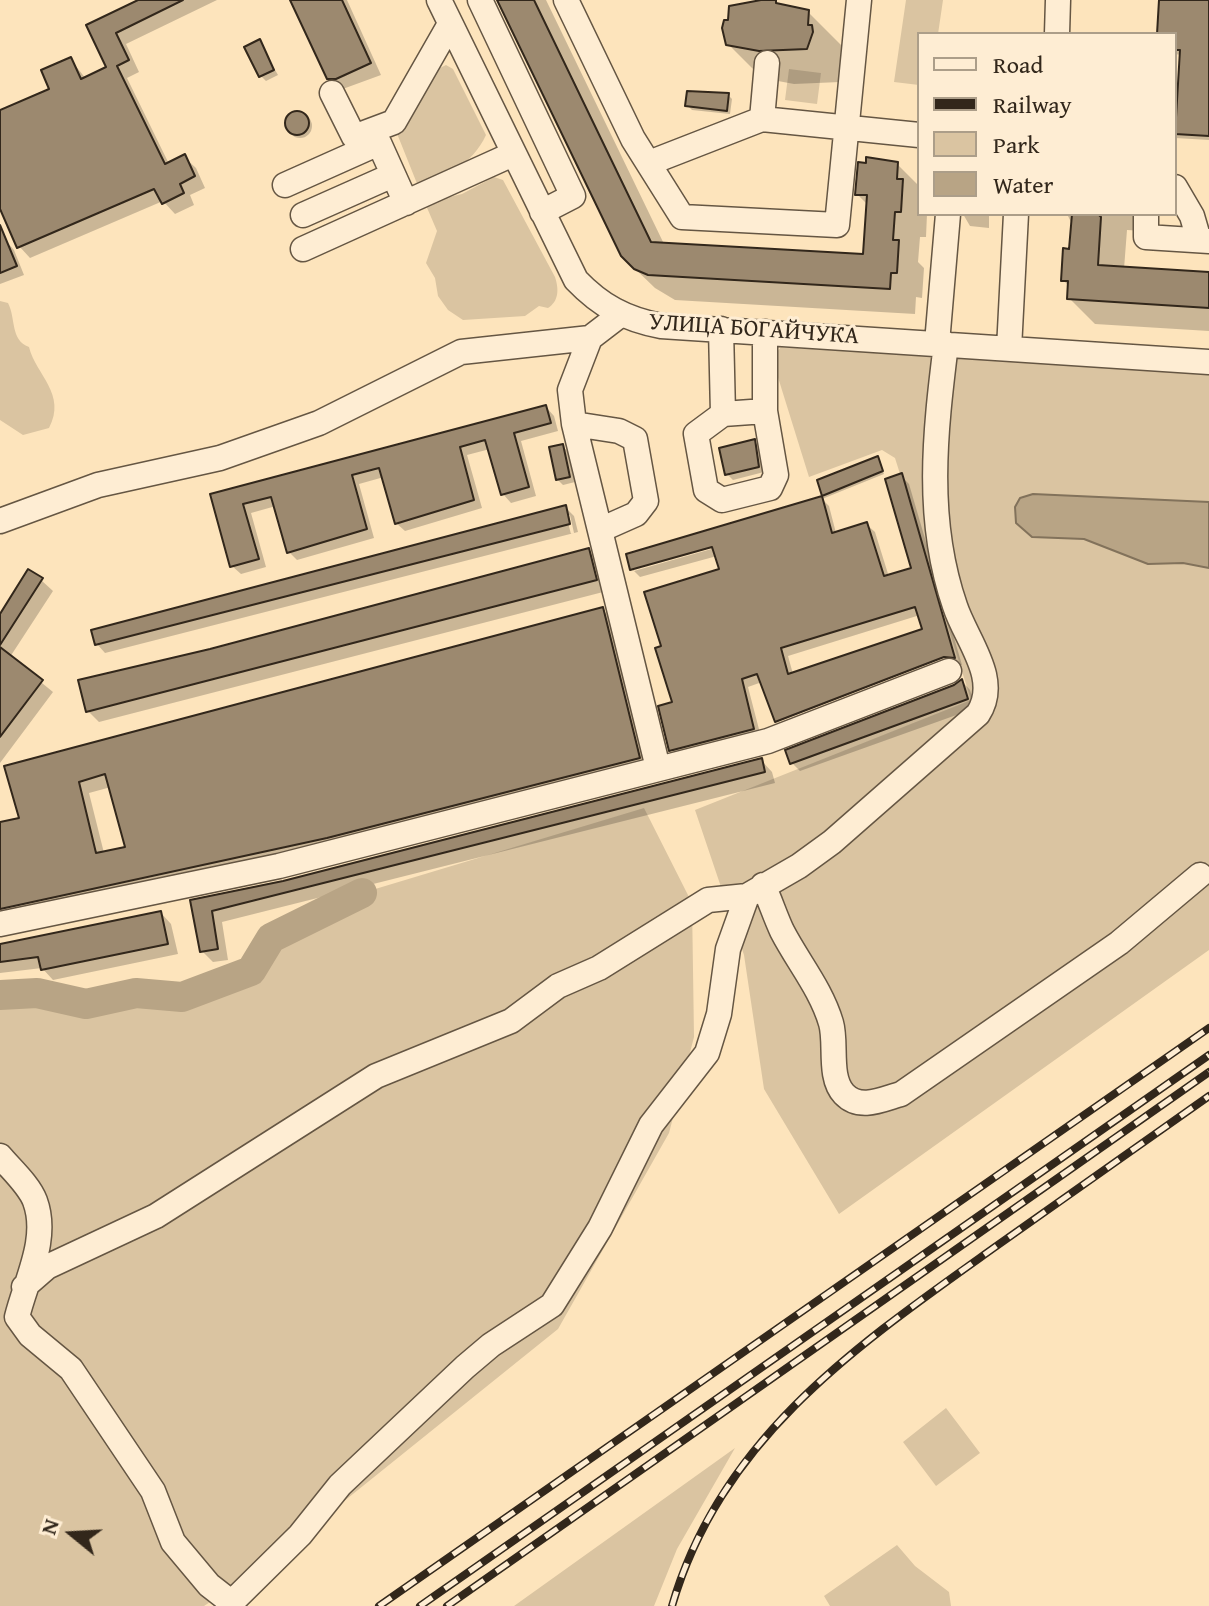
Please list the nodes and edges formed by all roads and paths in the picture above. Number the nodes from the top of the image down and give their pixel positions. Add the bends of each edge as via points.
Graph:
1 (439, 0) edge
2 (480, 0) edge
3 (566, 0) edge
4 (859, 0) edge
5 (1058, 0) edge
6 (450, 24) junction
7 (1057, 32) edge
8 (767, 63) dead end
9 (332, 93) dead end
10 (762, 119) junction
11 (846, 127) junction
12 (917, 135) edge
13 (513, 154) junction
14 (649, 163) junction
15 (393, 175) junction
16 (285, 185) dead end
17 (1177, 190) edge
18 (406, 203) junction
19 (542, 212) junction
20 (303, 215) dead end
21 (948, 216) edge
22 (1016, 216) edge
23 (1146, 216) edge
24 (1204, 240) edge
25 (303, 249) dead end
26 (620, 315) junction
27 (721, 329) junction
28 (765, 332) junction
29 (590, 338) junction
30 (942, 344) junction
31 (1009, 349) junction
32 (1209, 362) edge
33 (765, 411) junction
34 (723, 414) junction
35 (574, 424) junction
36 (0, 521) edge
37 (600, 530) junction
38 (949, 671) dead end
39 (658, 768) junction
40 (1200, 875) dead end
41 (755, 891) junction
42 (0, 924) edge
43 (0, 1156) edge
44 (24, 1287) junction
45 (230, 1604) edge

1 - 6 street, УЛИЦА БОГАЙЧУКА
2 - 19 street via 573,196
3 - 14 street
4 - 11 street
5 - 7 street
6 - 9 street via 394,122 354,137
6 - 13 street, УЛИЦА БОГАЙЧУКА
8 - 10 street
10 - 11 street
10 - 14 street
11 - 12 street
11 - 14 street via 837,225 682,217
13 - 18 street
13 - 19 street, УЛИЦА БОГАЙЧУКА
15 - 16 street via 379,143
15 - 18 street
15 - 20 street
17 - 24 street
18 - 25 street
19 - 26 street, УЛИЦА БОГАЙЧУКА via 576,280
21 - 30 street
22 - 31 street
23 - 24 street via 1146,237
26 - 27 street, УЛИЦА БОГАЙЧУКА via 661,326
26 - 29 street
27 - 28 street, УЛИЦА БОГАЙЧУКА
27 - 34 street
28 - 30 street, УЛИЦА БОГАЙЧУКА
28 - 33 street
29 - 35 street via 570,390
29 - 36 street via 461,352 319,423 220,458 98,485
30 - 31 street, УЛИЦА БОГАЙЧУКА
30 - 41 street via 932,468 937,512 955,606 981,663 987,701 832,842
31 - 32 street, УЛИЦА БОГАЙЧУКА
33 - 34 street
33 - 34 street via 776,475 770,488 722,500 706,490 696,434
35 - 37 street
35 - 37 street via 635,439 646,501 636,514
37 - 39 street
38 - 39 street via 768,741
39 - 42 street via 279,866
40 - 41 street via 1119,943 901,1094 869,1103 843,1094 824,1001
41 - 44 street via 708,900 599,968 558,986 511,1021 376,1076 156,1216 47,1267
41 - 45 street via 728,949 719,1014 707,1053 651,1125 600,1228 552,1305 465,1367 340,1485 300,1535
43 - 44 street via 34,1198 39,1220 37,1255
44 - 45 street via 17,1317 71,1369 153,1491 173,1542

